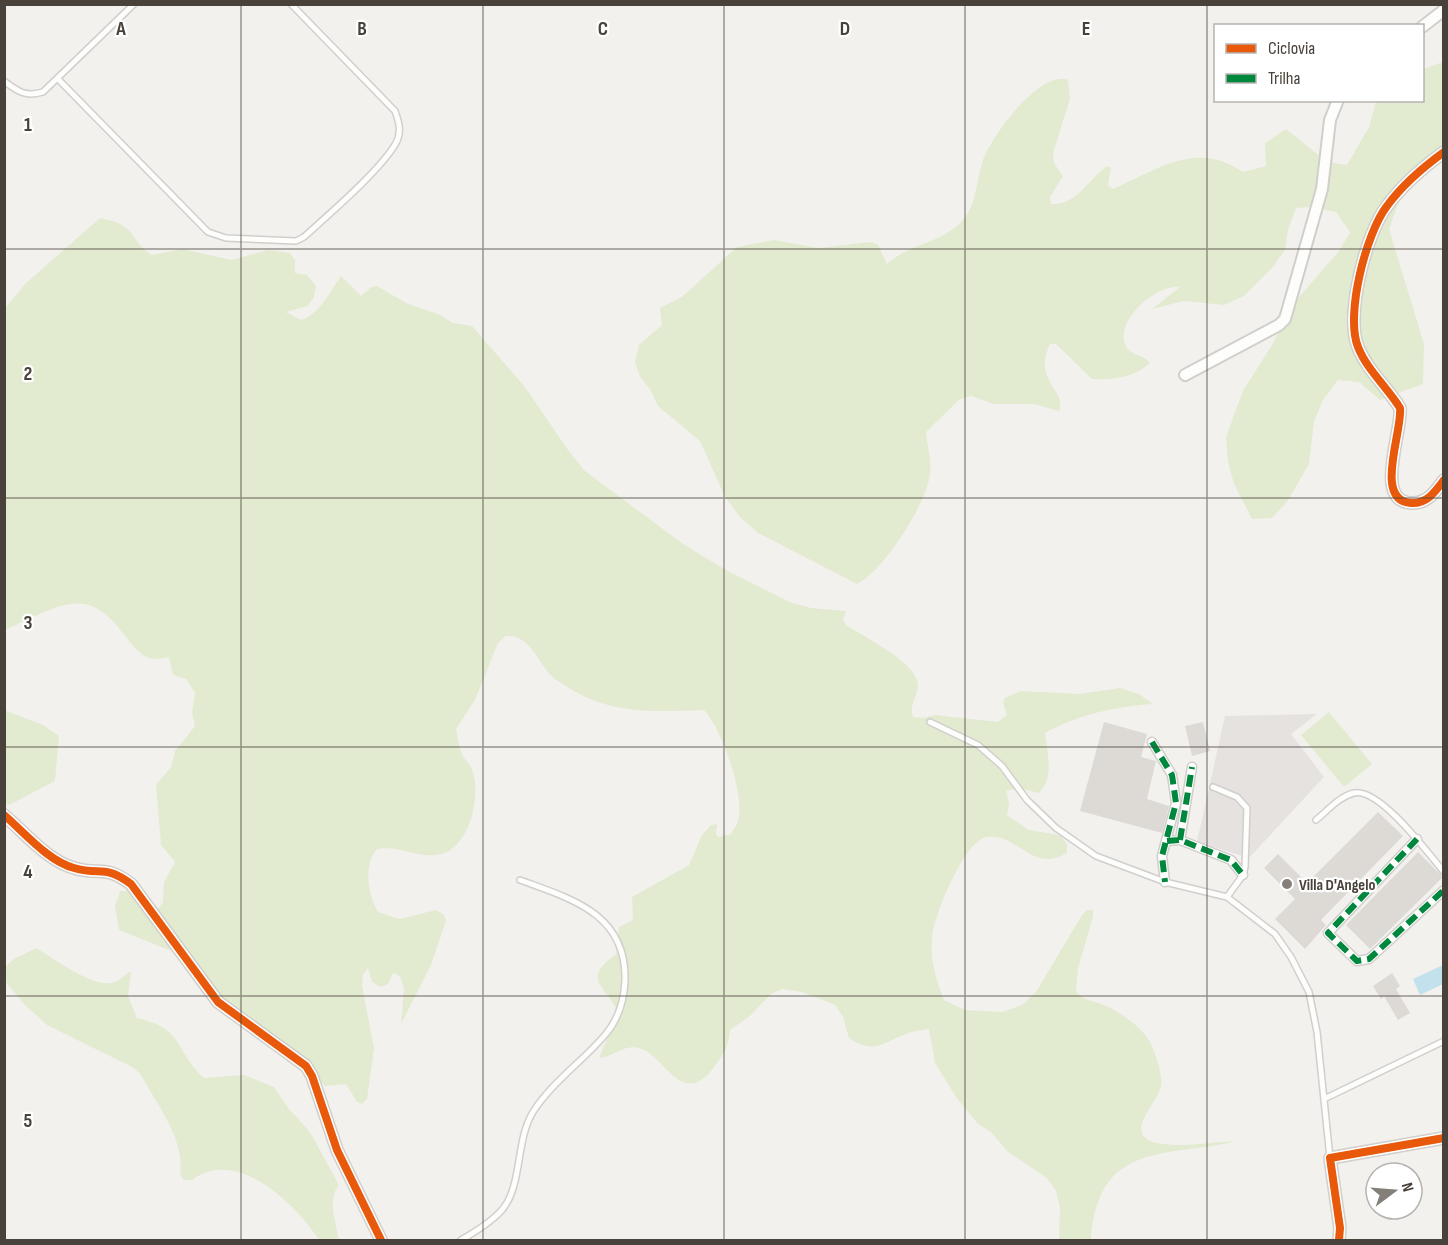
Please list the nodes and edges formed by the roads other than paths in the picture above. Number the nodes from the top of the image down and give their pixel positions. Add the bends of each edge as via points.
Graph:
1 (135, 4) edge
2 (291, 4) edge
3 (1443, 10) edge
4 (1424, 25) edge
5 (58, 79) junction
6 (4, 81) edge
7 (1337, 102) edge
8 (1443, 152) edge
9 (1185, 375) dead end
10 (1443, 480) edge
11 (930, 722) dead end
12 (1152, 742) dead end
13 (1192, 767) dead end
14 (1213, 787) dead end
15 (4, 814) edge
16 (1316, 820) dead end
17 (1417, 839) junction
18 (1180, 840) junction
19 (1167, 841) junction
20 (1443, 872) edge
21 (1243, 875) junction
22 (520, 880) dead end
23 (1165, 882) junction
24 (1443, 890) edge
25 (1227, 897) junction
26 (1443, 1041) edge
27 (1324, 1099) junction
28 (1443, 1138) edge
29 (1330, 1158) junction
30 (381, 1240) edge
31 (460, 1240) edge
32 (1339, 1240) edge

1 - 5 lane
2 - 5 lane via 395,111 400,128 396,143 378,164 304,237 296,240 226,238 208,231
3 - 4 street
5 - 6 lane via 43,92 30,96
7 - 9 street via 1330,120 1322,189 1285,319
8 - 10 street via 1403,185 1385,208 1373,232 1356,290 1352,325 1358,347 1400,408 1390,479 1394,490 1400,499 1418,503 1428,499
11 - 23 lane via 978,745 1002,766 1027,800 1056,828 1096,856
12 - 19 street via 1172,775 1176,803
13 - 18 street
14 - 21 lane via 1237,797 1247,808
15 - 30 street via 59,862 76,869 115,872 131,884 218,1002 306,1066 337,1150
16 - 17 lane via 1351,793 1365,792
17 - 20 lane
17 - 24 street via 1328,933 1357,961 1369,959
18 - 19 street
18 - 21 street via 1231,861
19 - 23 street via 1162,856
21 - 25 lane
22 - 31 lane via 574,899 610,926 625,966 625,989 618,1015 606,1034 533,1111 521,1137 514,1182 503,1210
23 - 25 lane
25 - 27 lane via 1275,934 1309,992
26 - 27 lane
27 - 29 lane
28 - 29 street
29 - 32 street

